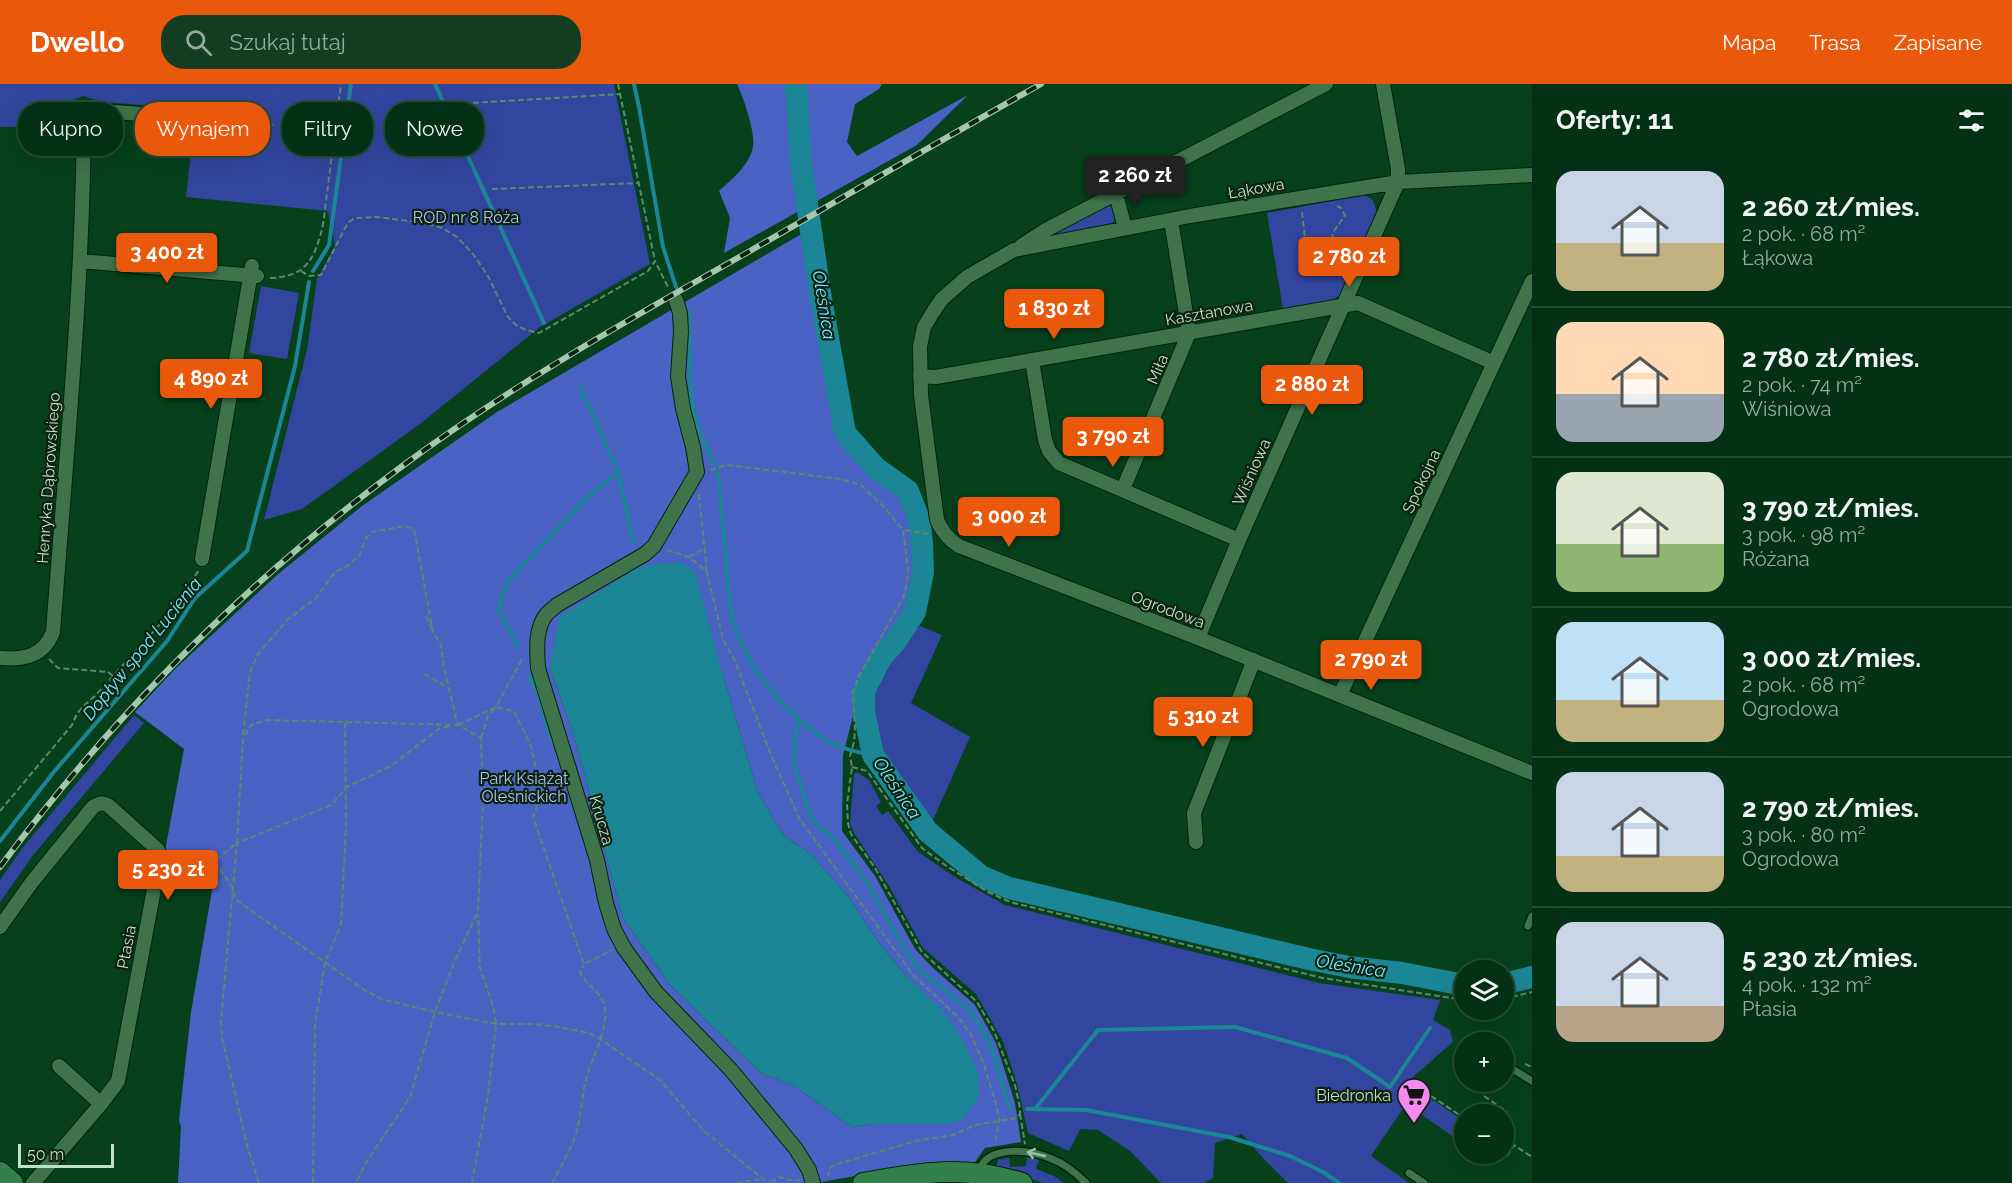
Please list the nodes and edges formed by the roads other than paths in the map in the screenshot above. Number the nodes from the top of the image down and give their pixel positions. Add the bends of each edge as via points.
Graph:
1 (1326, 84) edge
2 (1383, 84) edge
3 (135, 114) edge
4 (1532, 175) edge
5 (1398, 182) junction
6 (1116, 194) junction
7 (1170, 220) junction
8 (1125, 228) junction
9 (1014, 250) junction
10 (80, 261) junction
11 (1532, 281) edge
12 (673, 296) road end
13 (1345, 305) junction
14 (1189, 333) junction
15 (1032, 360) junction
16 (1494, 363) junction
17 (920, 376) junction
18 (1123, 489) junction
19 (1239, 540) junction
20 (202, 559) road end
21 (1198, 638) junction
22 (0, 658) edge
23 (1254, 660) junction
24 (1340, 695) junction
25 (1532, 773) edge
26 (1196, 842) dead end
27 (1532, 916) edge
28 (1527, 926) dead end
29 (0, 927) edge
30 (59, 1066) dead end
31 (1514, 1070) edge
32 (1532, 1081) edge
33 (101, 1104) junction
34 (979, 1172) junction
35 (1409, 1173) dead end
36 (813, 1181) edge
37 (33, 1183) edge
38 (863, 1183) edge
39 (1022, 1183) edge
40 (1086, 1183) edge
41 (1424, 1183) edge

1 - 6 street
2 - 5 street, Wiśniowa
3 - 10 street, Henryka Dąbrowskiego via 89,110 84,114
4 - 5 street, Łąkowa
5 - 7 street, Łąkowa
5 - 13 street, Wiśniowa
6 - 8 street
6 - 9 street
7 - 8 street, Łąkowa
7 - 14 street
8 - 9 street, Łąkowa
9 - 17 street, Łąkowa via 967,277 942,298 924,327
10 - 20 street via 253,272
10 - 22 street, Henryka Dąbrowskiego via 53,632 41,650 24,658
11 - 16 street, Spokojna
12 - 36 street, Krucza via 681,332 678,376 682,408 697,472 654,546 546,615 537,647 538,668 597,860 606,903 624,948 656,992 731,1070 782,1131
13 - 14 street, Kasztanowa
13 - 16 street, Kasztanowa via 1358,303
13 - 19 street, Wiśniowa
14 - 15 street, Kasztanowa
14 - 18 street, Miła
15 - 17 street, Kasztanowa via 936,377
15 - 18 street via 1049,451 1059,463
16 - 24 street, Spokojna
17 - 21 street, Ogrodowa via 937,520 949,539
18 - 19 street
19 - 21 street, Wiśniowa
21 - 23 street, Ogrodowa
23 - 24 street, Ogrodowa
23 - 26 street via 1194,813
24 - 25 street, Ogrodowa
27 - 28 lane
29 - 33 street, Ptasia via 93,807 105,803 156,846 160,857 118,1081
30 - 33 street
31 - 32 lane
33 - 37 street, Ptasia
34 - 38 street via 937,1171
34 - 39 street
40 -> 34 lane via 1074,1171 1050,1158 1024,1152 993,1156
35 - 41 lane

